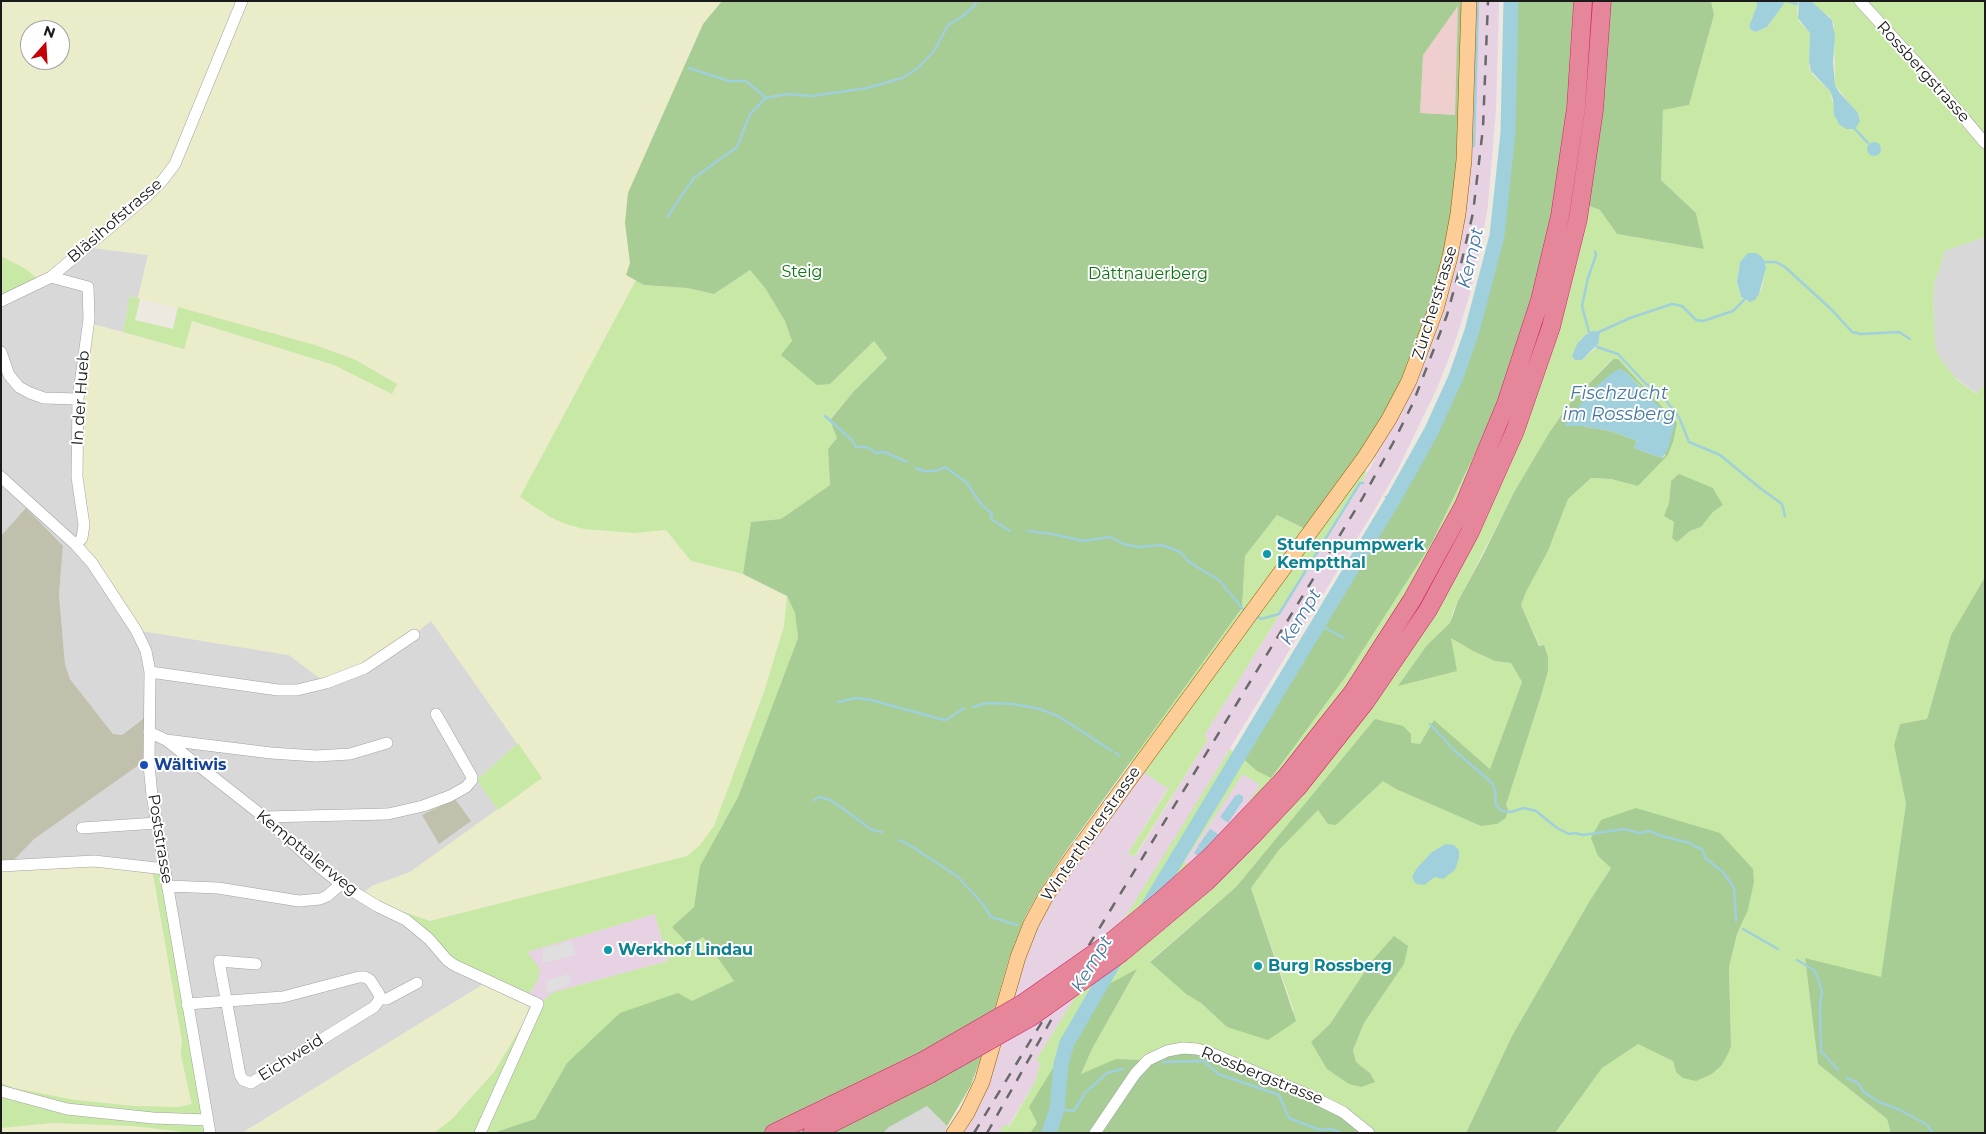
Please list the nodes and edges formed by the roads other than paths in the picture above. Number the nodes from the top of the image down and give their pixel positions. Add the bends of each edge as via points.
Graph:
1 (242, 1) edge
2 (1469, 1) edge
3 (1584, 1) edge
4 (1602, 1) edge
5 (1860, 1) edge
6 (1985, 143) edge
7 (51, 277) junction
8 (1, 301) edge
9 (1, 352) edge
10 (78, 400) junction
11 (1, 477) edge
12 (76, 544) junction
13 (1250, 614) joint
14 (414, 635) dead end
15 (150, 672) junction
16 (436, 714) dead end
17 (149, 732) junction
18 (166, 740) junction
19 (387, 744) dead end
20 (1292, 782) junction
21 (264, 817) junction
22 (157, 823) junction
23 (82, 828) dead end
24 (1, 866) edge
25 (165, 869) junction
26 (340, 884) junction
27 (167, 886) junction
28 (256, 964) dead end
29 (417, 983) dead end
30 (380, 1000) junction
31 (226, 1001) junction
32 (187, 1004) junction
33 (926, 1067) junction
34 (1, 1091) edge
35 (208, 1120) junction
36 (774, 1132) edge
37 (210, 1133) edge
38 (480, 1133) edge
39 (812, 1133) edge
40 (954, 1133) edge
41 (1095, 1133) edge
42 (1370, 1133) edge

1 - 7 street, Bläsihofstrasse via 175,164 146,197
2 - 13 main road, Zürcherstrasse via 1460,203 1445,278 1426,340 1405,391 1378,438
3 - 20 highway via 1575,115 1560,216 1534,322 1504,411 1460,511 1412,600
4 - 20 highway via 1594,110 1578,219 1551,327 1521,418 1477,519 1428,610 1366,701
5 - 6 street, Rossbergstrasse
7 - 8 street, Bläsihofstrasse
7 - 10 street, In der Hueb via 88,287 89,319
9 - 10 street via 9,375 19,387 44,398
10 - 12 street, In der Hueb via 77,477 84,524 82,538
11 - 12 street, Poststrasse
12 - 15 street, Poststrasse via 136,630 146,651
13 - 40 main road, Winterthurerstrasse via 1043,902 1018,957 982,1082
14 - 15 street via 365,668 297,690
15 - 17 street, Poststrasse
16 - 21 street via 472,780 446,798 388,814
17 - 18 street
17 - 22 street, Poststrasse via 149,767
18 - 19 street via 316,756 350,754
18 - 21 street, Kempttalerweg
20 - 33 highway, bridge via 1129,928
21 - 26 street, Kempttalerweg
22 - 23 street
22 - 25 street, Poststrasse
24 - 25 street via 94,861
25 - 27 street, Poststrasse
26 - 27 street via 320,899 299,901 218,888
26 - 38 street, Kempttalerweg via 406,920 454,965 538,1004
27 - 32 street, Poststrasse
28 - 31 street, Eichweid via 219,961
29 - 30 street, Eichweid
30 - 31 street via 370,980 359,977 283,997
30 - 31 street, Eichweid via 374,1007 251,1083 242,1080 240,1075
31 - 32 street
32 - 35 street, Poststrasse
33 - 36 highway
33 - 39 highway
34 - 35 street via 66,1108 153,1118
35 - 37 street, Poststrasse
41 - 42 street, Rossbergstrasse via 1148,1060 1167,1050 1190,1048 1211,1053 1323,1102 1343,1112

